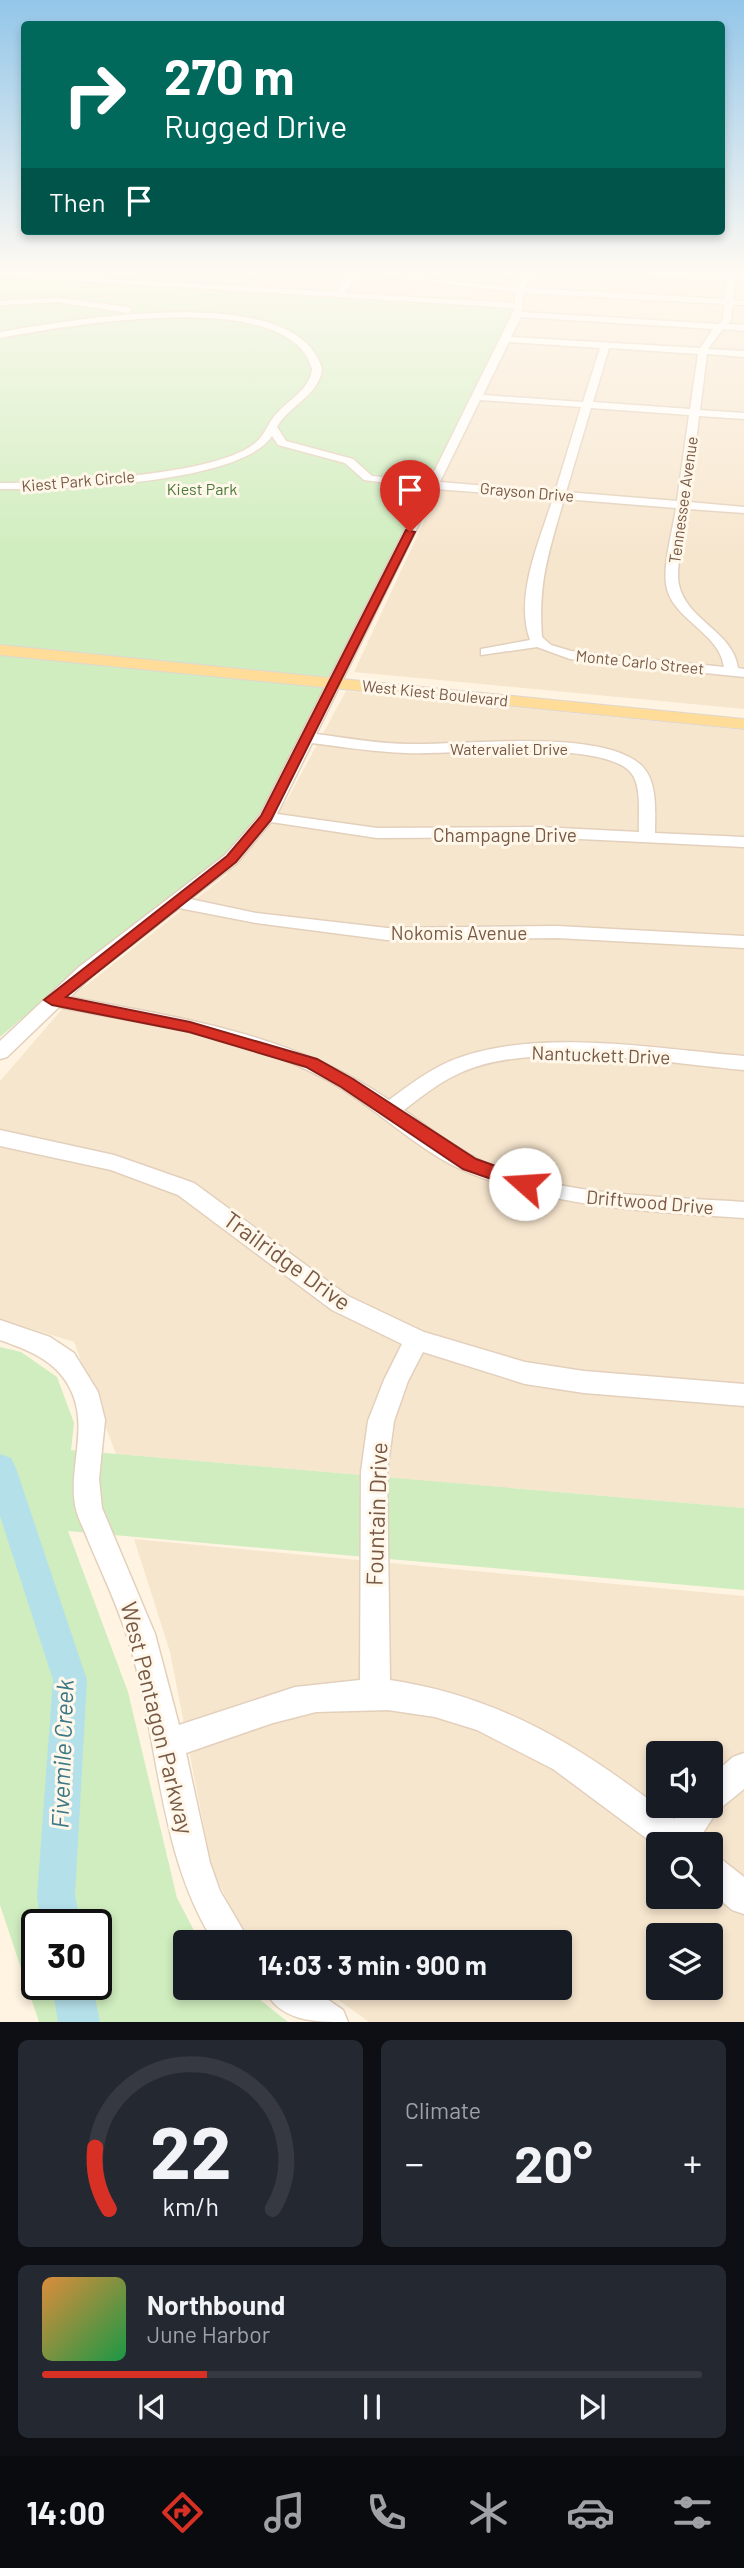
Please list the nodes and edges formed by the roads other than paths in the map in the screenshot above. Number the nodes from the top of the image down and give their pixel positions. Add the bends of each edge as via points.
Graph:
1 (316, 367) edge
2 (491, 367) edge
3 (599, 367) edge
4 (702, 367) edge
5 (476, 397) junction
6 (588, 405) junction
7 (695, 413) junction
8 (744, 416) edge
9 (272, 428) junction
10 (318, 454) junction
11 (223, 463) junction
12 (433, 484) junction
13 (0, 486) edge
14 (560, 494) junction
15 (683, 504) junction
16 (744, 510) edge
17 (0, 642) edge
18 (539, 643) junction
19 (0, 650) edge
20 (486, 652) dead end
21 (738, 672) edge
22 (338, 679) junction
23 (560, 701) junction
24 (744, 714) edge
25 (744, 724) edge
26 (308, 738) junction
27 (267, 817) junction
28 (647, 837) junction
29 (744, 842) edge
30 (177, 902) junction
31 (744, 942) edge
32 (52, 1000) junction
33 (0, 1052) edge
34 (744, 1063) edge
35 (388, 1111) junction
36 (0, 1138) edge
37 (744, 1210) edge
38 (0, 1330) edge
39 (417, 1340) junction
40 (744, 1395) edge
41 (375, 1695) junction
42 (169, 1744) junction
43 (744, 1768) edge
44 (723, 1787) edge
45 (663, 1832) edge
46 (723, 1881) edge
47 (744, 1898) edge
48 (225, 1930) edge
49 (299, 2000) edge
50 (331, 2022) edge

1 - 9 street, Kiest Park Circle via 316,376 299,400 274,420
2 - 5 street
3 - 6 street
4 - 7 street, Tennessee Avenue
5 - 6 street
5 - 12 street
6 - 7 street
6 - 14 street
7 - 8 street
7 - 15 street, Tennessee Avenue
9 - 10 street, Grayson Drive via 282,443
9 - 11 street, Kiest Park Circle via 261,445
10 - 11 street, Grayson Drive
10 - 12 street, Grayson Drive via 349,461 373,480
11 - 13 street, Kiest Park Circle via 92,482
12 - 14 street, Grayson Drive
12 - 22 street
14 - 15 street, Grayson Drive
14 - 18 street via 536,575 533,630
15 - 16 street, Grayson Drive
15 - 21 street, Tennessee Avenue via 674,594 727,651
17 - 22 main road, West Kiest Boulevard
18 - 20 street
18 - 21 street, Monte Carlo Street via 581,657
19 - 22 main road, West Kiest Boulevard
22 - 23 main road, West Kiest Boulevard
22 - 26 street
23 - 24 main road, West Kiest Boulevard
23 - 25 main road, West Kiest Boulevard
26 - 27 street
26 - 28 street, Watervaliet Drive via 408,749 542,748 620,757 642,780
27 - 28 street, Champagne Drive via 377,834 540,832
27 - 30 street via 232,859
28 - 29 street, Champagne Drive
30 - 31 street, Nokomis Avenue via 387,934 557,932
30 - 32 street
32 - 33 street
32 - 35 street, Driftwood Drive via 190,1027 271,1049 312,1063
34 - 35 street, Nantuckett Drive via 553,1050 515,1053 465,1063
35 - 37 street, Driftwood Drive via 469,1164 525,1184 614,1201
36 - 39 street, Trailridge Drive via 114,1163 186,1189 329,1295
38 - 42 street, West Pentagon Parkway via 41,1343 65,1360 85,1392 92,1420 86,1479 89,1508 141,1634
39 - 40 street, Trailridge Drive via 525,1373
39 - 41 street, Fountain Drive via 381,1421 374,1472
41 - 42 street via 337,1695 278,1707
41 - 45 street via 448,1704 509,1726 563,1757
42 - 48 street, West Pentagon Parkway via 194,1863 206,1900
43 - 44 street
46 - 47 street
49 - 50 street

